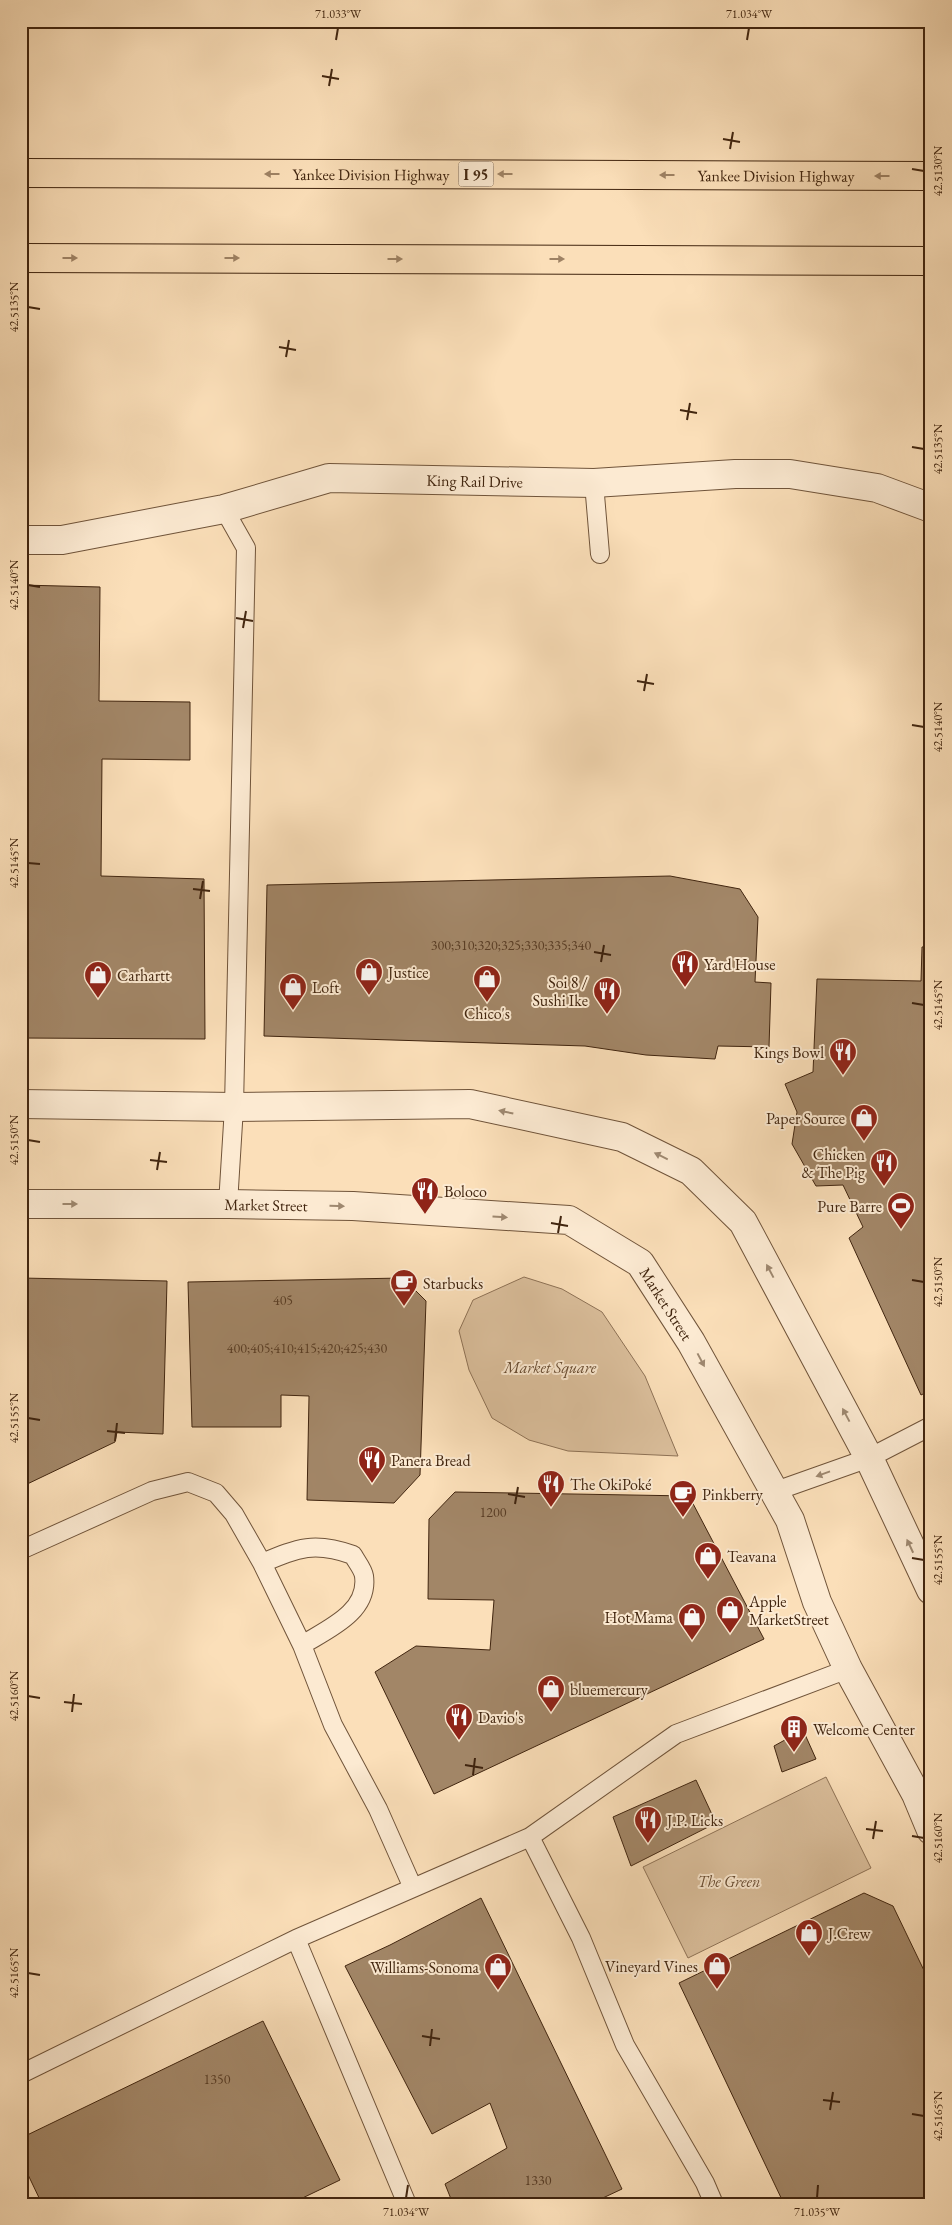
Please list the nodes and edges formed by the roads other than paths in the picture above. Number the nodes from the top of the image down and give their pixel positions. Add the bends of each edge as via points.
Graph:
1 (21, 173) edge
2 (931, 176) edge
3 (21, 258) edge
4 (931, 261) edge
5 (594, 483) junction
6 (931, 508) edge
7 (224, 509) junction
8 (21, 540) edge
9 (600, 554) dead end
10 (21, 1104) edge
11 (234, 1107) junction
12 (21, 1204) edge
13 (228, 1204) junction
14 (931, 1426) edge
15 (869, 1458) junction
16 (773, 1492) junction
17 (21, 1550) edge
18 (262, 1563) junction
19 (931, 1590) edge
20 (302, 1645) junction
21 (848, 1669) junction
22 (931, 1830) edge
23 (530, 1837) junction
24 (413, 1888) junction
25 (296, 1939) junction
26 (21, 2074) edge
27 (407, 2204) edge
28 (714, 2204) edge

2 -> 1 highway, Yankee Division Highway / I 95
3 -> 4 highway
5 - 6 street, King Rail Drive via 735,474 790,474 877,488
5 - 7 street, King Rail Drive via 329,478
5 - 9 lane
7 - 8 street, King Rail Drive via 62,540
7 - 11 lane via 246,548
10 - 11 street
11 - 13 lane
15 -> 11 street via 743,1222 691,1171 622,1137 470,1104
12 -> 13 street, Market Street
13 -> 16 street, Market Street via 353,1206 569,1220 640,1263 692,1342
14 - 15 lane
15 -> 16 lane
19 -> 15 street
16 - 21 street, Market Street via 790,1520 817,1602
17 - 18 lane via 152,1490 188,1482 216,1493 234,1514
18 - 20 lane
18 - 20 lane via 297,1548 333,1548 353,1554 364,1575 363,1597 346,1618
20 - 24 lane via 333,1725 378,1809
21 - 22 street, Market Street via 916,1794
21 - 23 lane via 676,1734
23 - 24 lane
23 - 28 lane via 581,1938 625,2045
24 - 25 lane
25 - 26 lane
25 - 27 lane

